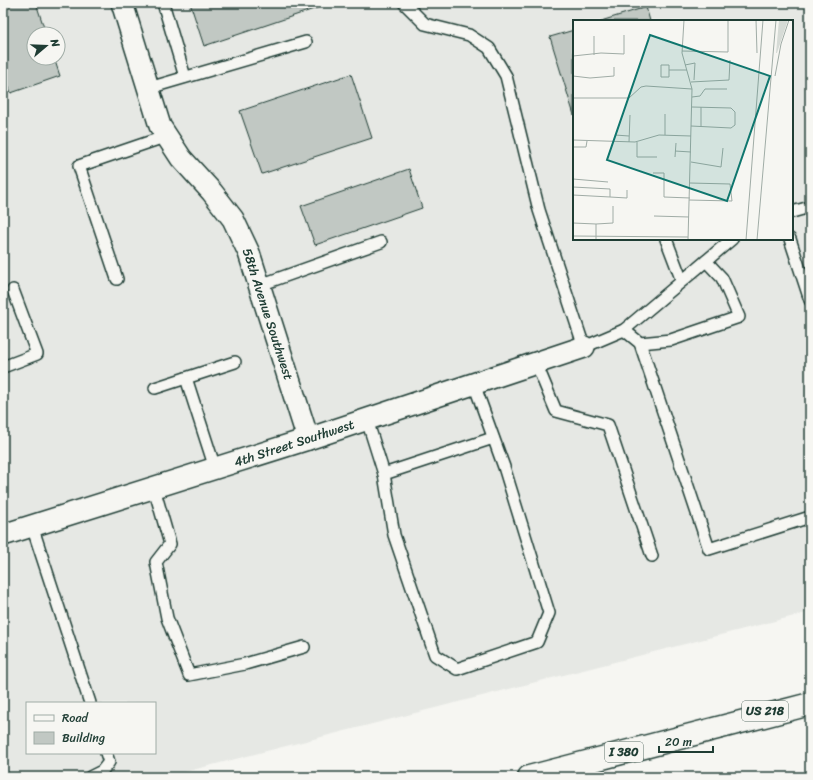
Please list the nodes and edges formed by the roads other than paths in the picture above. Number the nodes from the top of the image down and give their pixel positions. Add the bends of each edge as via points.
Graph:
1 (122, 3) edge
2 (162, 3) edge
3 (404, 3) edge
4 (306, 42) dead end
5 (185, 77) junction
6 (148, 88) junction
7 (166, 136) junction
8 (810, 207) edge
9 (793, 212) edge
10 (666, 240) edge
11 (731, 240) edge
12 (790, 240) edge
13 (382, 242) dead end
14 (706, 261) junction
15 (117, 279) dead end
16 (682, 281) junction
17 (260, 285) junction
18 (13, 290) dead end
19 (810, 300) edge
20 (624, 330) junction
21 (640, 343) junction
22 (584, 347) junction
23 (235, 362) dead end
24 (536, 363) junction
25 (3, 367) edge
26 (186, 378) junction
27 (474, 384) junction
28 (155, 388) dead end
29 (367, 420) junction
30 (493, 438) junction
31 (308, 439) junction
32 (215, 468) junction
33 (384, 474) junction
34 (154, 488) junction
35 (810, 517) edge
36 (32, 526) junction
37 (3, 535) edge
38 (652, 556) dead end
39 (304, 647) dead end
40 (810, 695) edge
41 (90, 702) edge
42 (810, 704) edge
43 (719, 727) junction
44 (106, 754) edge
45 (90, 777) edge
46 (529, 777) edge

1 - 6 street, 58th Avenue Southwest
2 - 5 lane
3 - 22 lane via 425,24 469,36 489,48 506,76 539,210
4 - 5 lane
5 - 6 lane
6 - 7 street, 58th Avenue Southwest via 160,126
7 - 15 lane via 79,166
7 - 17 street, 58th Avenue Southwest via 181,158 233,219 249,252
8 - 9 lane
10 - 16 lane
11 - 14 lane
12 - 19 lane
13 - 17 lane
14 - 16 lane
14 - 21 lane via 722,278 739,317 671,340
16 - 20 lane
17 - 31 street, 58th Avenue Southwest
18 - 25 lane via 38,354
20 - 21 lane
20 - 22 lane
21 - 35 lane via 709,549
22 - 24 street, 4th Street Southwest
23 - 26 lane
24 - 27 street, 4th Street Southwest
24 - 38 lane via 556,411 608,425
26 - 28 lane
26 - 32 lane
27 - 29 street, 4th Street Southwest
27 - 30 lane
29 - 31 street, 4th Street Southwest
29 - 33 lane
30 - 33 lane
30 - 33 lane via 549,613 537,642 457,669 435,655 394,535
31 - 32 street, 4th Street Southwest
32 - 34 street, 4th Street Southwest
34 - 36 street, 4th Street Southwest
34 - 39 lane via 170,544 156,562 167,618 188,675 245,664
36 - 37 street, 4th Street Southwest
36 - 41 lane
40 - 43 highway, US 218
42 - 43 highway, I 380
43 - 46 highway, I 380
44 - 45 lane via 109,762 102,771

